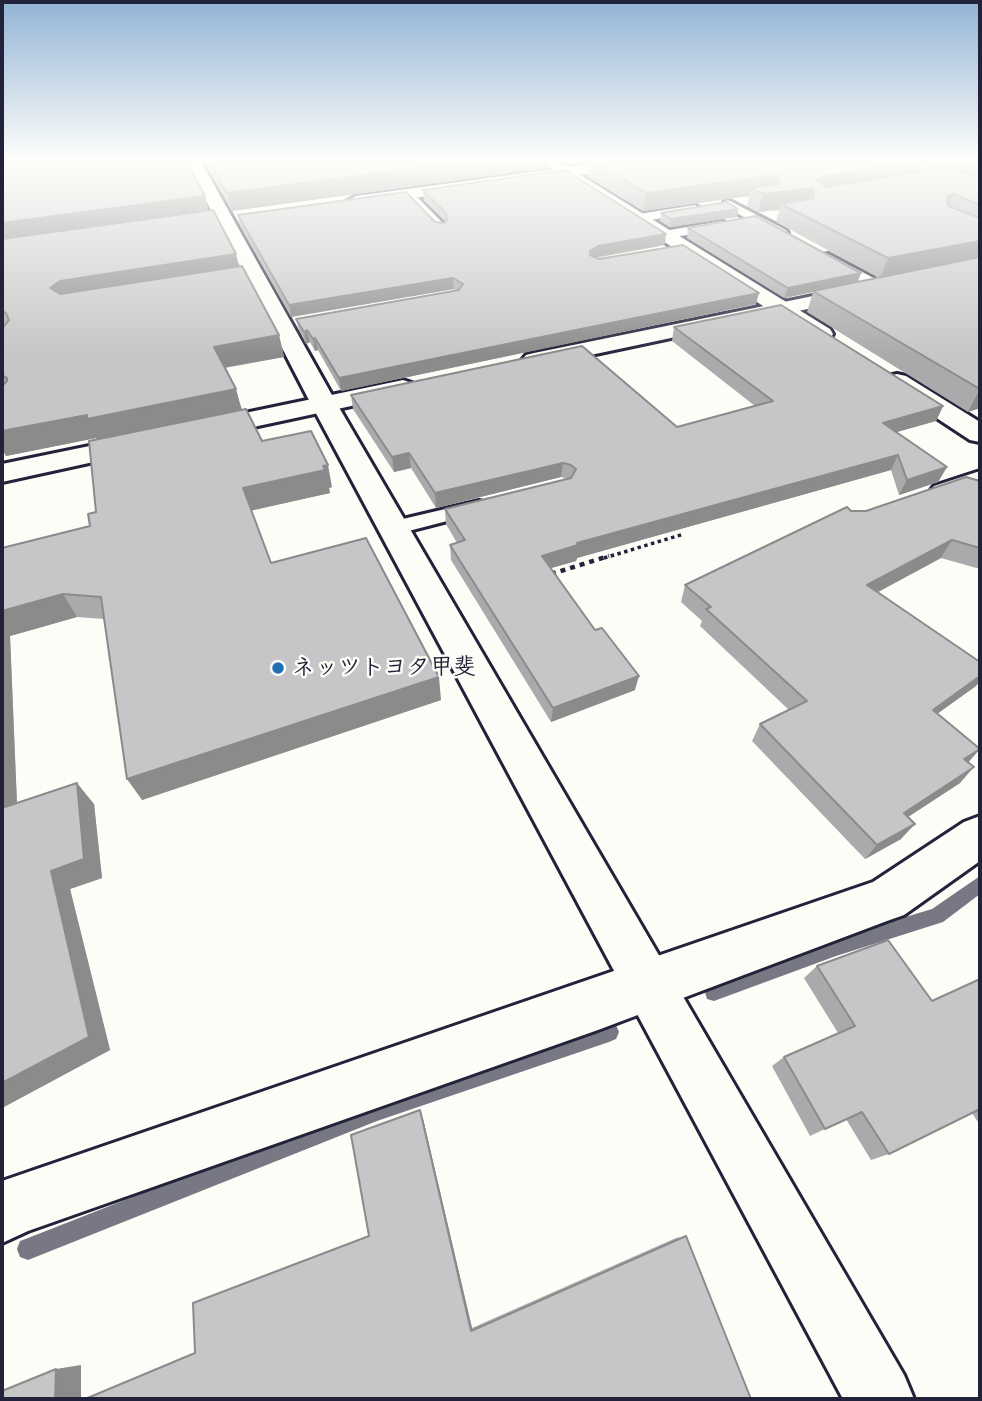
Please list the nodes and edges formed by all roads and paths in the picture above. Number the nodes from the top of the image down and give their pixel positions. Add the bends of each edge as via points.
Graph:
1 (224, 225) edge
2 (438, 225) edge
3 (646, 225) edge
4 (732, 225) edge
5 (767, 225) edge
6 (441, 228) edge
7 (790, 238) edge
8 (662, 244) junction
9 (813, 250) edge
10 (906, 282) edge
11 (882, 288) junction
12 (780, 308) junction
13 (838, 344) edge
14 (510, 365) edge
15 (884, 373) edge
16 (429, 382) edge
17 (324, 404) junction
18 (980, 434) edge
19 (2, 472) edge
20 (980, 477) edge
21 (928, 495) edge
22 (497, 502) edge
23 (393, 528) junction
24 (684, 534) edge
25 (541, 577) edge
26 (980, 836) edge
27 (648, 986) junction
28 (5, 1218) edge
29 (880, 1399) edge

1 - 17 street via 248,279 288,325
2 - 6 lane
3 - 8 street
4 - 8 lane
5 - 7 lane
8 - 12 street via 686,248
9 - 11 lane
10 - 11 street
11 - 12 street
12 - 13 street
12 - 14 street
15 - 18 street
16 - 17 street
17 - 19 street
17 - 23 street
20 - 21 lane
22 - 23 lane
23 - 27 street
24 - 25 path
26 - 27 street via 887,899
27 - 28 street
27 - 29 street

